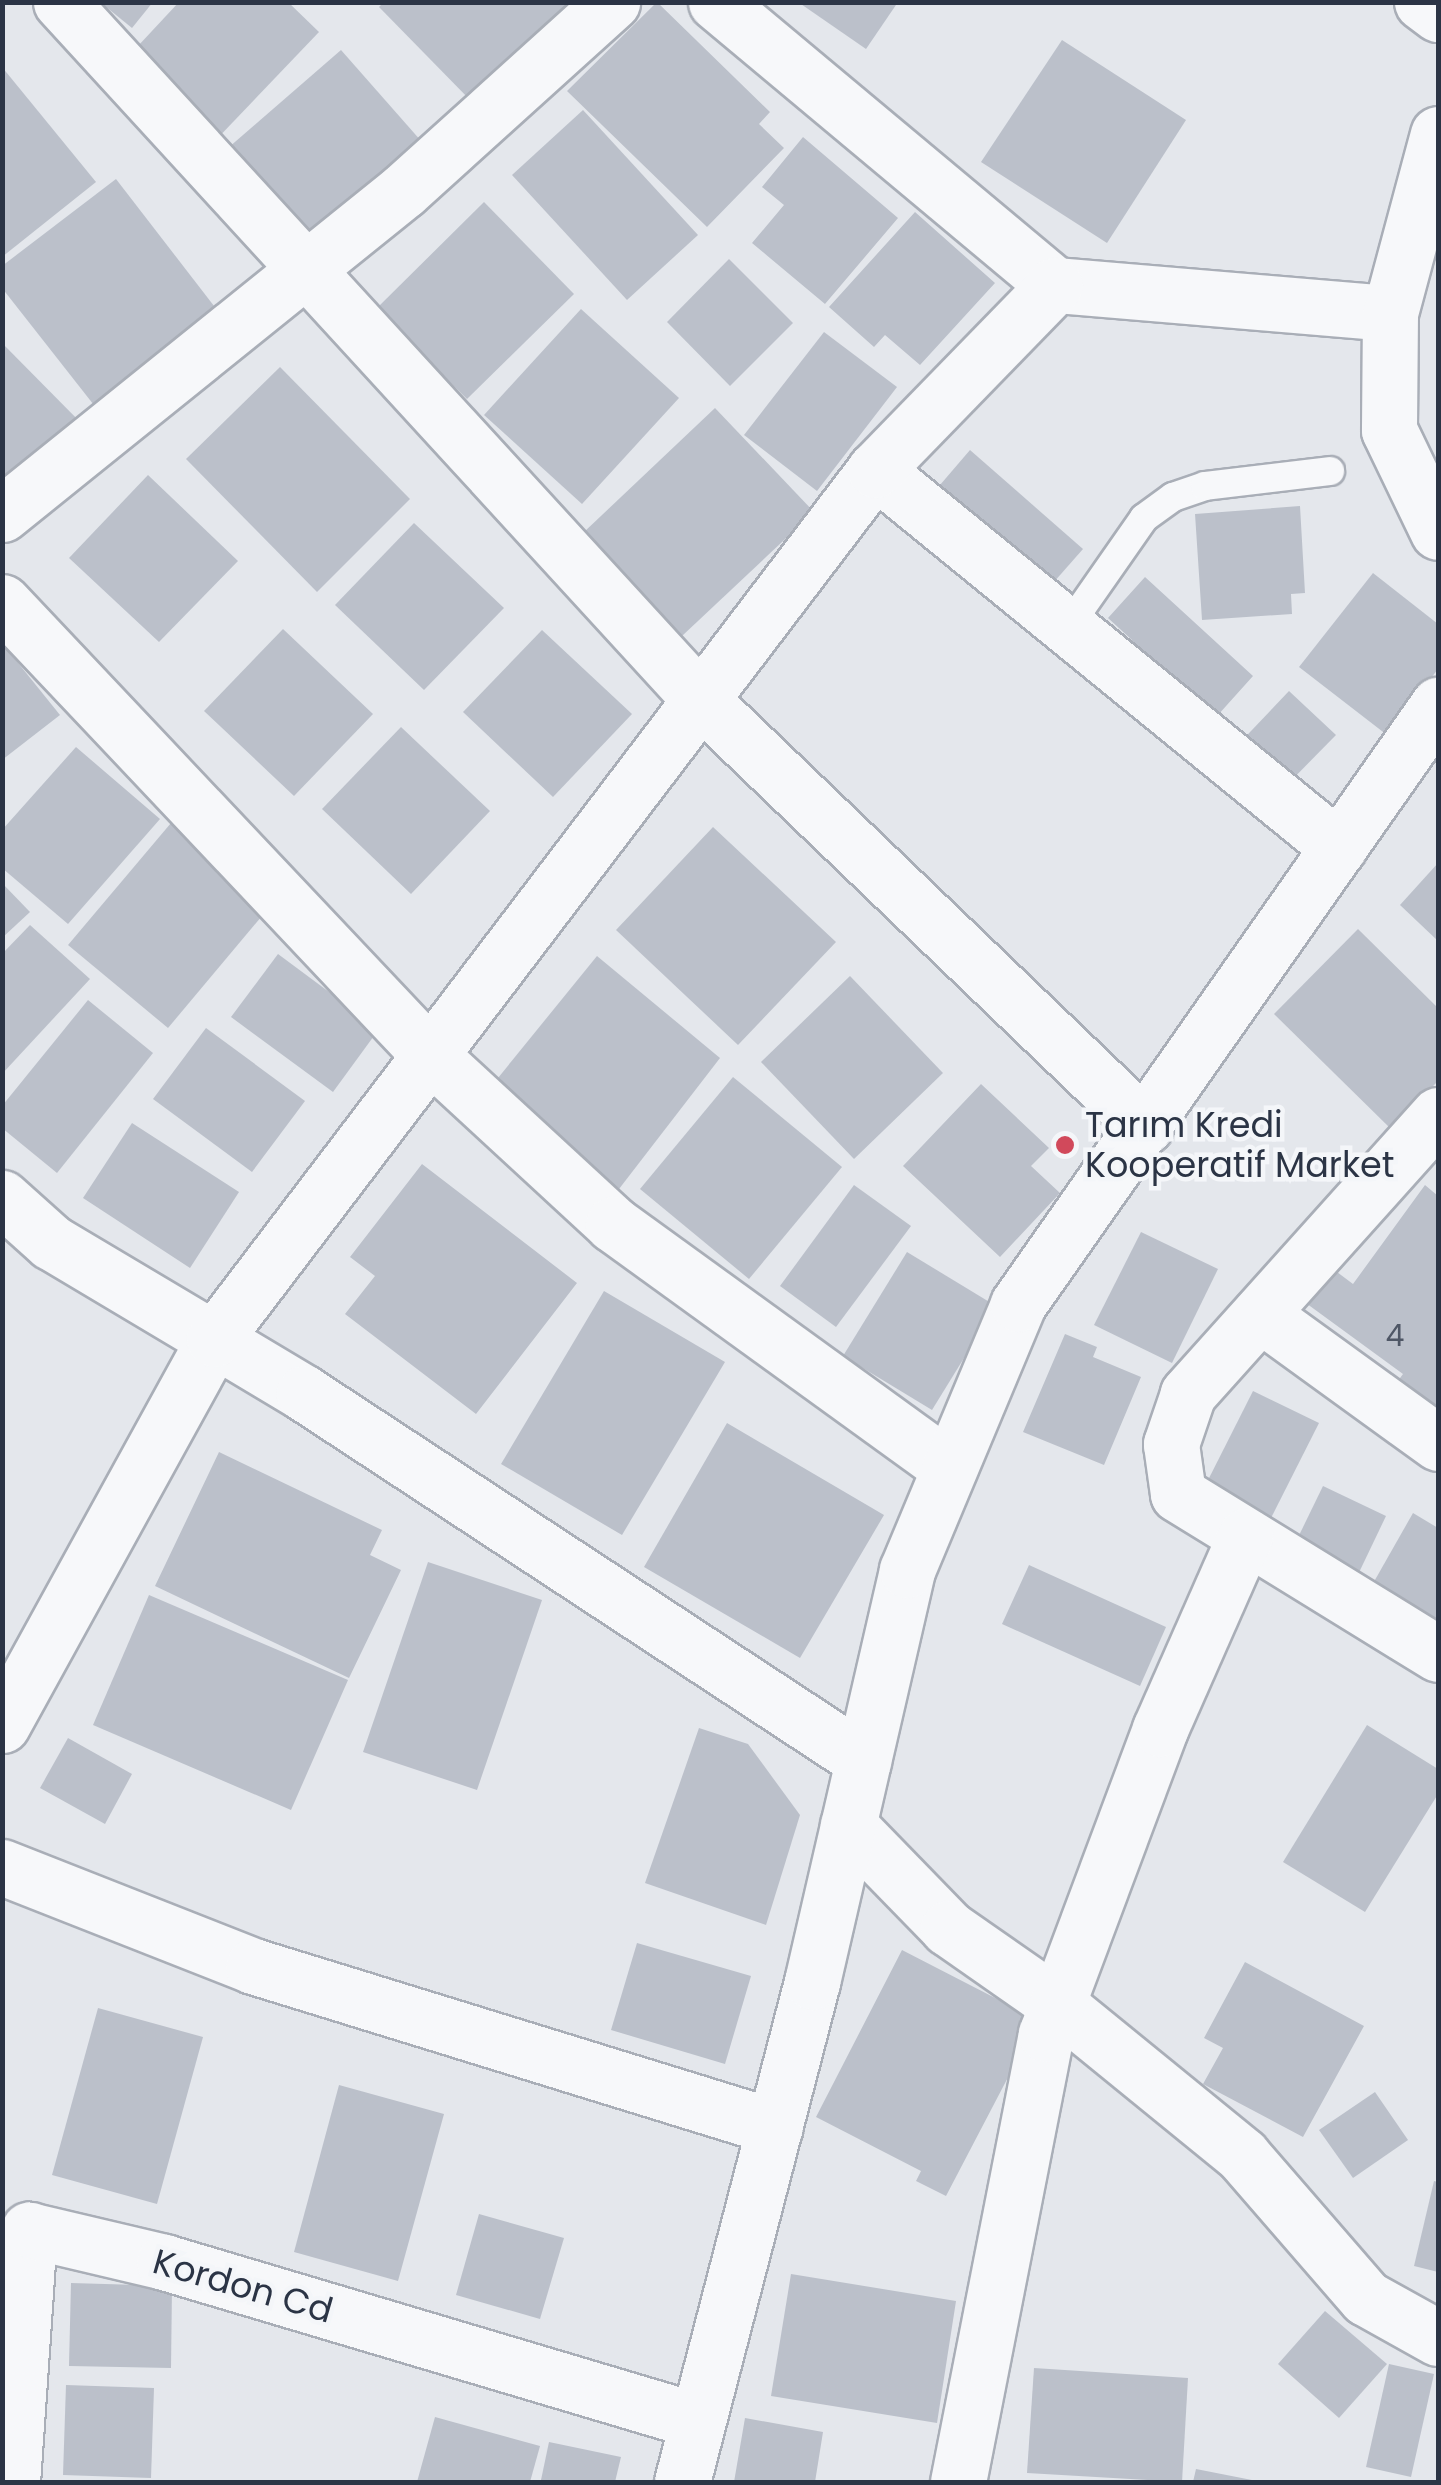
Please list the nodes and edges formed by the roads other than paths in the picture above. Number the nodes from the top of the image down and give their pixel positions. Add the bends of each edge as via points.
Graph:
1 (61, 2) edge
2 (612, 2) edge
3 (716, 2) edge
4 (1422, 2) edge
5 (1438, 14) edge
6 (1438, 134) edge
7 (306, 270) junction
8 (1056, 285) junction
9 (1390, 313) junction
10 (875, 470) junction
11 (1330, 471) dead end
12 (2, 514) edge
13 (1438, 532) edge
14 (2, 602) edge
15 (1068, 627) junction
16 (700, 699) junction
17 (1438, 706) edge
18 (1339, 848) junction
19 (430, 1055) junction
20 (1438, 1115) edge
21 (1145, 1126) junction
22 (2, 1198) edge
23 (1260, 1314) junction
24 (214, 1339) junction
25 (1438, 1443) edge
26 (950, 1467) junction
27 (1246, 1536) junction
28 (1438, 1654) edge
29 (2, 1725) edge
30 (863, 1760) junction
31 (848, 1825) junction
32 (2, 1867) edge
33 (1057, 2004) junction
34 (775, 2127) junction
35 (16, 2222) edge
36 (1438, 2338) edge
37 (698, 2420) junction
38 (12, 2482) edge
39 (682, 2482) edge
40 (958, 2482) edge

1 - 7 street
2 - 7 street
3 - 8 street
4 - 5 street
6 - 9 street
7 - 12 street
7 - 16 street
8 - 9 street
8 - 10 street
9 - 13 street via 1388,430
10 - 15 street
10 - 16 street
11 - 15 lane via 1205,486 1173,497 1144,518
14 - 19 street
15 - 18 street
16 - 19 street
16 - 21 street
17 - 18 street
18 - 21 street
19 - 24 street
19 - 26 street via 613,1224
20 - 23 street
21 - 26 street via 1018,1304
22 - 24 street via 51,1242
23 - 25 street
23 - 27 street via 1188,1394 1170,1444 1178,1494
24 - 29 street
24 - 30 street
26 - 30 street via 908,1570
27 - 28 street
27 - 33 street via 1160,1729
30 - 31 street
31 - 33 street via 948,1928
31 - 34 street
32 - 34 street via 253,1966
33 - 36 street via 1242,2155 1366,2298
33 - 40 street
34 - 37 street
35 - 37 street, Kordon Cd
35 - 38 street, Kordon Cd
37 - 39 street

